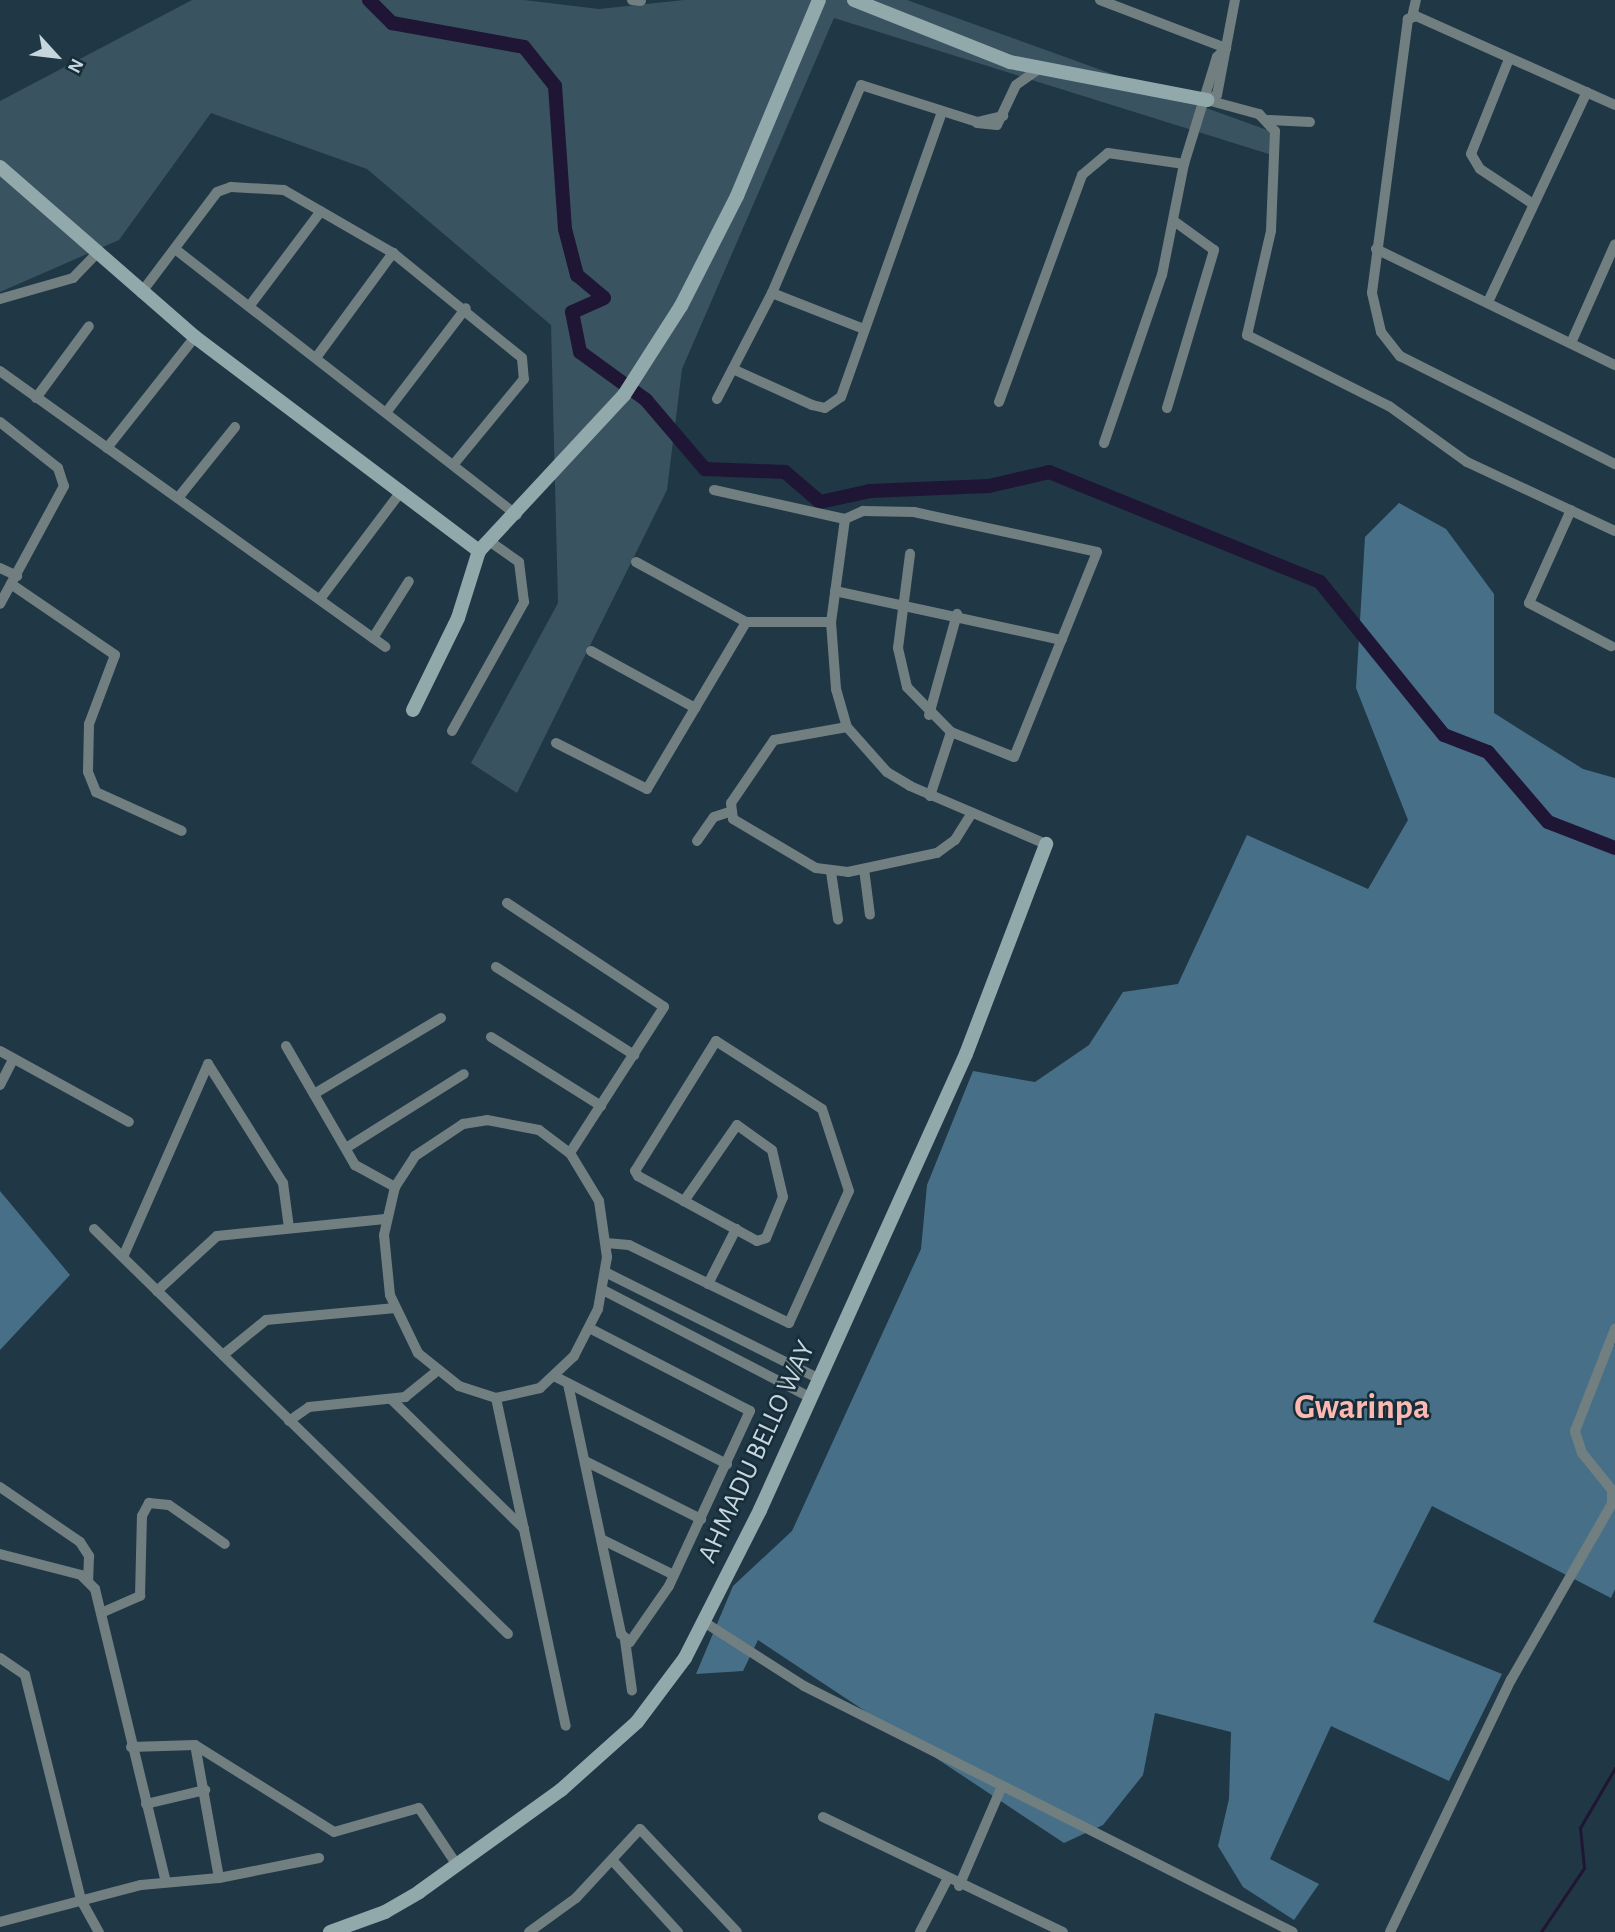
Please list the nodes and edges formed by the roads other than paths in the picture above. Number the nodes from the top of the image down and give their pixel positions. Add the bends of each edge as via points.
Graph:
1 (819, 0) edge
2 (854, 0) edge
3 (1100, 0) edge
4 (1235, 0) edge
5 (1416, 0) edge
6 (871, 3) edge
7 (1412, 17) junction
8 (1226, 48) junction
9 (1509, 59) junction
10 (1010, 62) junction
11 (1039, 69) junction
12 (1016, 85) junction
13 (1587, 92) junction
14 (1208, 100) junction
15 (1615, 105) edge
16 (941, 114) junction
17 (1269, 120) junction
18 (1310, 122) dead end
19 (1184, 164) junction
20 (0, 167) edge
21 (1533, 204) junction
22 (321, 211) junction
23 (1174, 221) junction
24 (1615, 244) edge
25 (175, 249) junction
26 (1376, 249) junction
27 (97, 253) junction
28 (393, 253) junction
29 (141, 293) junction
30 (772, 293) junction
31 (0, 299) edge
32 (1488, 302) junction
33 (251, 304) junction
34 (466, 309) junction
35 (89, 326) dead end
36 (864, 329) junction
37 (195, 337) junction
38 (1571, 343) junction
39 (318, 355) junction
40 (1615, 365) edge
41 (735, 370) junction
42 (0, 371) edge
43 (36, 398) junction
44 (717, 399) dead end
45 (999, 401) dead end
46 (1167, 408) dead end
47 (387, 410) junction
48 (0, 422) edge
49 (234, 427) dead end
50 (1104, 443) dead end
51 (107, 448) junction
52 (454, 464) junction
53 (1615, 464) edge
54 (402, 490) junction
55 (714, 490) dead end
56 (178, 498) junction
57 (1571, 510) junction
58 (517, 515) junction
59 (845, 519) junction
60 (1615, 531) edge
61 (485, 547) junction
62 (910, 554) dead end
63 (636, 562) dead end
64 (0, 568) edge
65 (14, 580) junction
66 (409, 581) dead end
67 (835, 591) junction
68 (320, 599) junction
69 (905, 601) junction
70 (0, 604) edge
71 (957, 614) junction
72 (746, 622) junction
73 (831, 622) junction
74 (373, 638) junction
75 (1062, 640) junction
76 (1611, 646) dead end
77 (385, 647) dead end
78 (591, 651) dead end
79 (695, 708) junction
80 (413, 710) dead end
81 (929, 715) junction
82 (847, 727) junction
83 (452, 731) dead end
84 (951, 732) junction
85 (556, 743) dead end
86 (930, 796) junction
87 (729, 812) junction
88 (972, 813) junction
89 (182, 831) dead end
90 (697, 841) dead end
91 (1046, 844) joint
92 (864, 869) junction
93 (831, 872) junction
94 (507, 903) dead end
95 (870, 915) dead end
96 (838, 919) dead end
97 (496, 967) dead end
98 (441, 1018) dead end
99 (491, 1037) dead end
100 (286, 1046) dead end
101 (0, 1051) edge
102 (634, 1055) junction
103 (13, 1059) junction
104 (464, 1074) dead end
105 (0, 1085) edge
106 (314, 1094) junction
107 (601, 1105) junction
108 (130, 1122) dead end
109 (345, 1148) junction
110 (570, 1153) junction
111 (395, 1187) junction
112 (684, 1201) junction
113 (385, 1219) junction
114 (289, 1228) junction
115 (94, 1229) dead end
116 (736, 1229) junction
117 (606, 1243) junction
118 (123, 1257) junction
119 (607, 1273) junction
120 (708, 1284) junction
121 (157, 1290) junction
122 (603, 1290) junction
123 (395, 1308) junction
124 (591, 1329) junction
125 (1615, 1329) edge
126 (223, 1355) junction
127 (788, 1364) junction
128 (437, 1371) junction
129 (556, 1377) junction
130 (820, 1379) junction
131 (780, 1381) junction
132 (568, 1384) junction
133 (496, 1398) junction
134 (811, 1398) junction
135 (391, 1399) junction
136 (289, 1421) junction
137 (585, 1461) junction
138 (727, 1464) junction
139 (0, 1487) edge
140 (701, 1520) junction
141 (524, 1530) junction
142 (601, 1539) junction
143 (225, 1544) dead end
144 (0, 1554) edge
145 (674, 1575) junction
146 (88, 1580) junction
147 (101, 1613) junction
148 (704, 1622) junction
149 (508, 1634) dead end
150 (625, 1640) junction
151 (0, 1658) edge
152 (632, 1691) dead end
153 (566, 1726) dead end
154 (195, 1745) junction
155 (131, 1747) junction
156 (1002, 1786) junction
157 (205, 1790) junction
158 (146, 1804) junction
159 (823, 1817) dead end
160 (319, 1858) dead end
161 (612, 1860) junction
162 (457, 1865) junction
163 (219, 1878) junction
164 (947, 1880) junction
165 (166, 1882) junction
166 (958, 1886) junction
167 (81, 1900) junction
168 (0, 1922) edge
169 (99, 1932) edge
170 (330, 1932) edge
171 (529, 1932) edge
172 (678, 1932) edge
173 (737, 1932) edge
174 (920, 1932) edge
175 (1063, 1932) edge
176 (1293, 1932) edge
177 (1390, 1932) edge

1 - 58 street via 737,196 634,380
2 - 6 street
3 - 8 street
4 - 8 street
5 - 7 street
6 - 10 street
7 - 9 street
7 - 26 street via 1405,24
8 - 14 street via 1217,95
9 - 13 street
9 - 21 street via 1471,153 1480,169
10 - 11 street
10 - 12 street
11 - 12 street
11 - 14 street
12 - 16 street via 1003,117 992,128
13 - 15 street
13 - 21 street
14 - 17 street
14 - 19 street
16 - 30 street via 861,85
16 - 36 street
17 - 18 street
17 - 57 street via 1275,131 1274,212 1247,335 1389,406 1467,462
19 - 23 street
19 - 45 street via 1108,153 1082,175
20 - 27 street
21 - 32 street
22 - 25 street via 284,190 231,187 218,192
22 - 28 street
22 - 33 street
23 - 46 street via 1214,250
23 - 50 street
24 - 38 street
25 - 29 street
25 - 33 street
26 - 32 street
26 - 53 street via 1372,303 1381,332 1400,356
27 - 29 street
27 - 31 street via 73,278
28 - 34 street
28 - 39 street
29 - 37 street
30 - 36 street
30 - 41 street
32 - 38 street
33 - 39 street
34 - 47 street
34 - 52 street via 522,358 526,370
35 - 43 street
36 - 41 street via 841,397 825,408
37 - 51 street
37 - 54 street
38 - 40 street
39 - 47 street
41 - 44 street
42 - 43 street
43 - 51 street
47 - 52 street
48 - 65 street via 63,474 64,486
49 - 56 street
51 - 56 street
52 - 58 street
54 - 61 street
54 - 68 street
55 - 59 street
56 - 68 street
57 - 60 street
57 - 76 street via 1529,603
58 - 61 street
59 - 67 street
59 - 75 street via 863,511 915,512 1097,552
61 - 80 street via 458,618
61 - 83 street via 519,562 524,602
62 - 69 street
63 - 72 street
64 - 65 street
65 - 70 street
65 - 89 street via 115,654 89,724 88,772 96,792
66 - 74 street
67 - 69 street
67 - 73 street
68 - 74 street
69 - 71 street
69 - 81 street via 899,668
71 - 75 street
71 - 81 street
72 - 73 street
72 - 79 street
73 - 82 street via 836,689
74 - 77 street
75 - 84 street via 1014,757
78 - 79 street
79 - 85 street via 647,789
81 - 84 street
82 - 86 street via 887,772
82 - 87 street via 774,740
84 - 86 street
86 - 88 street
87 - 90 street via 714,817
87 - 93 street via 795,857
88 - 91 street
88 - 92 street via 947,848
91 - 130 street, AHMADU BELLO WAY via 966,1054 892,1207
92 - 93 street
92 - 95 street
93 - 96 street
94 - 102 street via 661,1002 661,1013
97 - 102 street
98 - 106 street
99 - 107 street
100 - 106 street
101 - 103 street
102 - 107 street
103 - 105 street
103 - 108 street
104 - 109 street
106 - 109 street
107 - 110 street
109 - 111 street via 361,1171
110 - 111 street via 539,1130 487,1120 436,1138
110 - 117 street via 599,1201
111 - 113 street
112 - 116 street
112 - 116 street via 731,1129 743,1128 772,1150 783,1197 763,1242
112 - 120 street via 635,1171 716,1041 822,1109 849,1191 792,1321 784,1323
113 - 114 street
113 - 123 street via 386,1274
114 - 118 street via 283,1183 208,1064
114 - 121 street via 209,1240
115 - 118 street
116 - 120 street
117 - 119 street
117 - 120 street via 629,1244
118 - 121 street
119 - 122 street
119 - 127 street
121 - 126 street
122 - 124 street
122 - 131 street
123 - 126 street via 266,1320
123 - 128 street via 418,1353
124 - 129 street
124 - 138 street via 747,1406 748,1419
125 - 177 street via 1575,1431 1582,1453 1612,1490 1612,1504 1511,1680
126 - 136 street
127 - 130 street
127 - 131 street
128 - 133 street
128 - 135 street via 416,1392
129 - 132 street
129 - 133 street via 517,1396
130 - 134 street, AHMADU BELLO WAY
131 - 134 street
132 - 137 street
132 - 138 street
133 - 141 street
134 - 148 street, AHMADU BELLO WAY
135 - 136 street via 309,1407
135 - 141 street
136 - 149 street
137 - 140 street
137 - 142 street
138 - 140 street
139 - 146 street via 79,1542 89,1556
140 - 145 street
141 - 153 street
142 - 145 street
142 - 150 street
143 - 147 street via 169,1505 149,1503 142,1516 140,1596
144 - 146 street
145 - 150 street via 636,1639
146 - 147 street
147 - 155 street
148 - 156 street via 804,1686
148 - 162 street, AHMADU BELLO WAY via 637,1722 561,1790
150 - 152 street
151 - 167 street via 25,1675
154 - 155 street
154 - 157 street
154 - 162 street via 334,1832 419,1808
155 - 158 street
156 - 166 street
156 - 176 street
157 - 158 street
157 - 163 street
158 - 165 street
159 - 164 street
160 - 163 street
161 - 171 street via 576,1898
161 - 172 street
161 - 173 street via 634,1832 647,1832
162 - 170 street, AHMADU BELLO WAY via 386,1912
163 - 165 street
164 - 166 street
164 - 174 street
165 - 167 street
166 - 175 street
167 - 168 street
167 - 169 street

